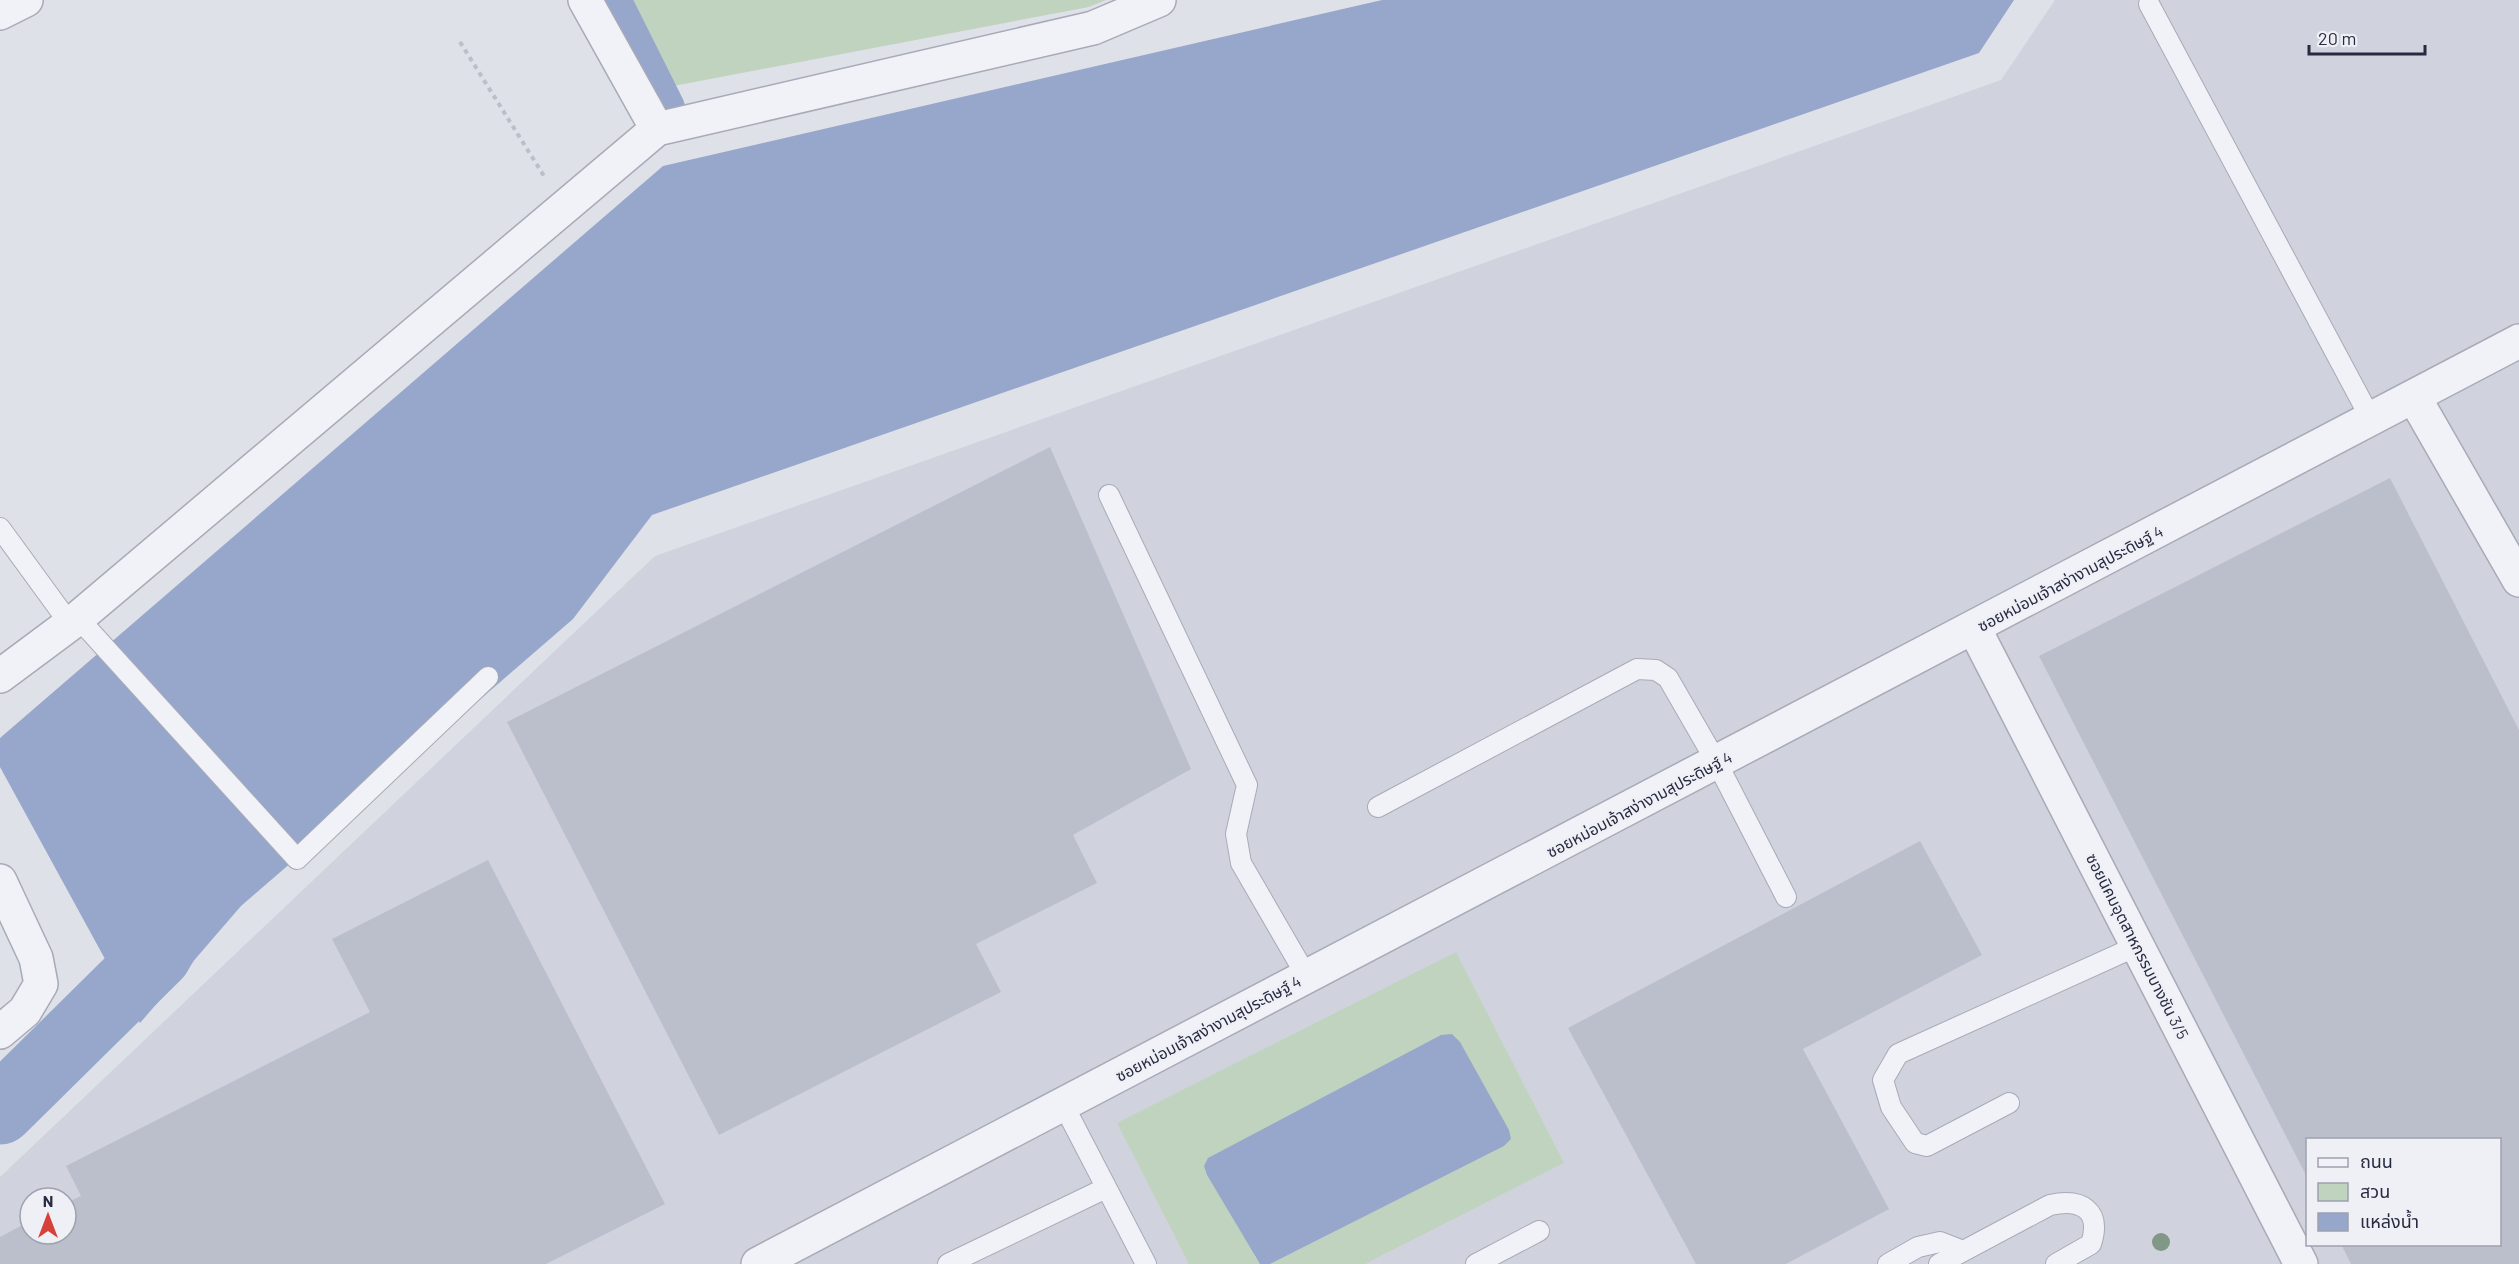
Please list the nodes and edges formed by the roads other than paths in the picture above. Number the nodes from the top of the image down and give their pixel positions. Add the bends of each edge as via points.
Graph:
1 (26, 0) edge
2 (585, 0) edge
3 (1159, 0) edge
4 (2149, 4) dead end
5 (0, 13) edge
6 (657, 129) junction
7 (2519, 341) edge
8 (2414, 397) junction
9 (2371, 419) junction
10 (1109, 495) dead end
11 (0, 528) edge
12 (2519, 580) edge
13 (74, 621) junction
14 (1974, 628) junction
15 (0, 676) edge
16 (488, 676) dead end
17 (1717, 763) junction
18 (1378, 807) dead end
19 (0, 881) edge
20 (1786, 897) dead end
21 (2137, 946) junction
22 (1307, 977) junction
23 (0, 1032) edge
24 (2009, 1103) dead end
25 (1063, 1104) junction
26 (1106, 1188) junction
27 (1539, 1231) dead end
28 (1963, 1251) junction
29 (758, 1264) edge
30 (948, 1264) edge
31 (1146, 1264) edge
32 (1476, 1264) edge
33 (1888, 1264) edge
34 (1939, 1264) edge
35 (2056, 1264) edge
36 (2301, 1264) edge

1 - 5 street
2 - 6 street
3 - 6 street via 1093,28
4 - 9 lane
6 - 13 street
7 - 8 street, ซอยหม่อมเจ้าสง่างามสุประดิษฐ์ 4
8 - 9 street, ซอยหม่อมเจ้าสง่างามสุประดิษฐ์ 4
8 - 12 street
9 - 14 street, ซอยหม่อมเจ้าสง่างามสุประดิษฐ์ 4
10 - 22 lane via 1247,785 1236,834 1241,863
11 - 13 lane
13 - 15 street
13 - 16 lane via 107,649 297,859
14 - 17 street, ซอยหม่อมเจ้าสง่างามสุประดิษฐ์ 4
14 - 21 street, ซอยนิคมอุตสาหกรรมบางชัน 3/5
17 - 18 lane via 1668,678 1656,670 1637,669
17 - 20 lane
17 - 22 street, ซอยหม่อมเจ้าสง่างามสุประดิษฐ์ 4
19 - 23 street via 36,958 41,984 25,1011
21 - 24 lane via 1898,1054 1883,1080 1890,1107 1915,1143 1927,1146
21 - 36 street, ซอยนิคมอุตสาหกรรมบางชัน 3/5
22 - 25 street, ซอยหม่อมเจ้าสง่างามสุประดิษฐ์ 4
25 - 26 lane
25 - 29 street, ซอยหม่อมเจ้าสง่างามสุประดิษฐ์ 4
26 - 30 lane
26 - 31 lane
27 - 32 lane
28 - 33 lane via 1940,1242 1918,1247
28 - 34 lane
28 - 35 lane via 2050,1205 2067,1202 2083,1207 2092,1215 2096,1228 2091,1244

